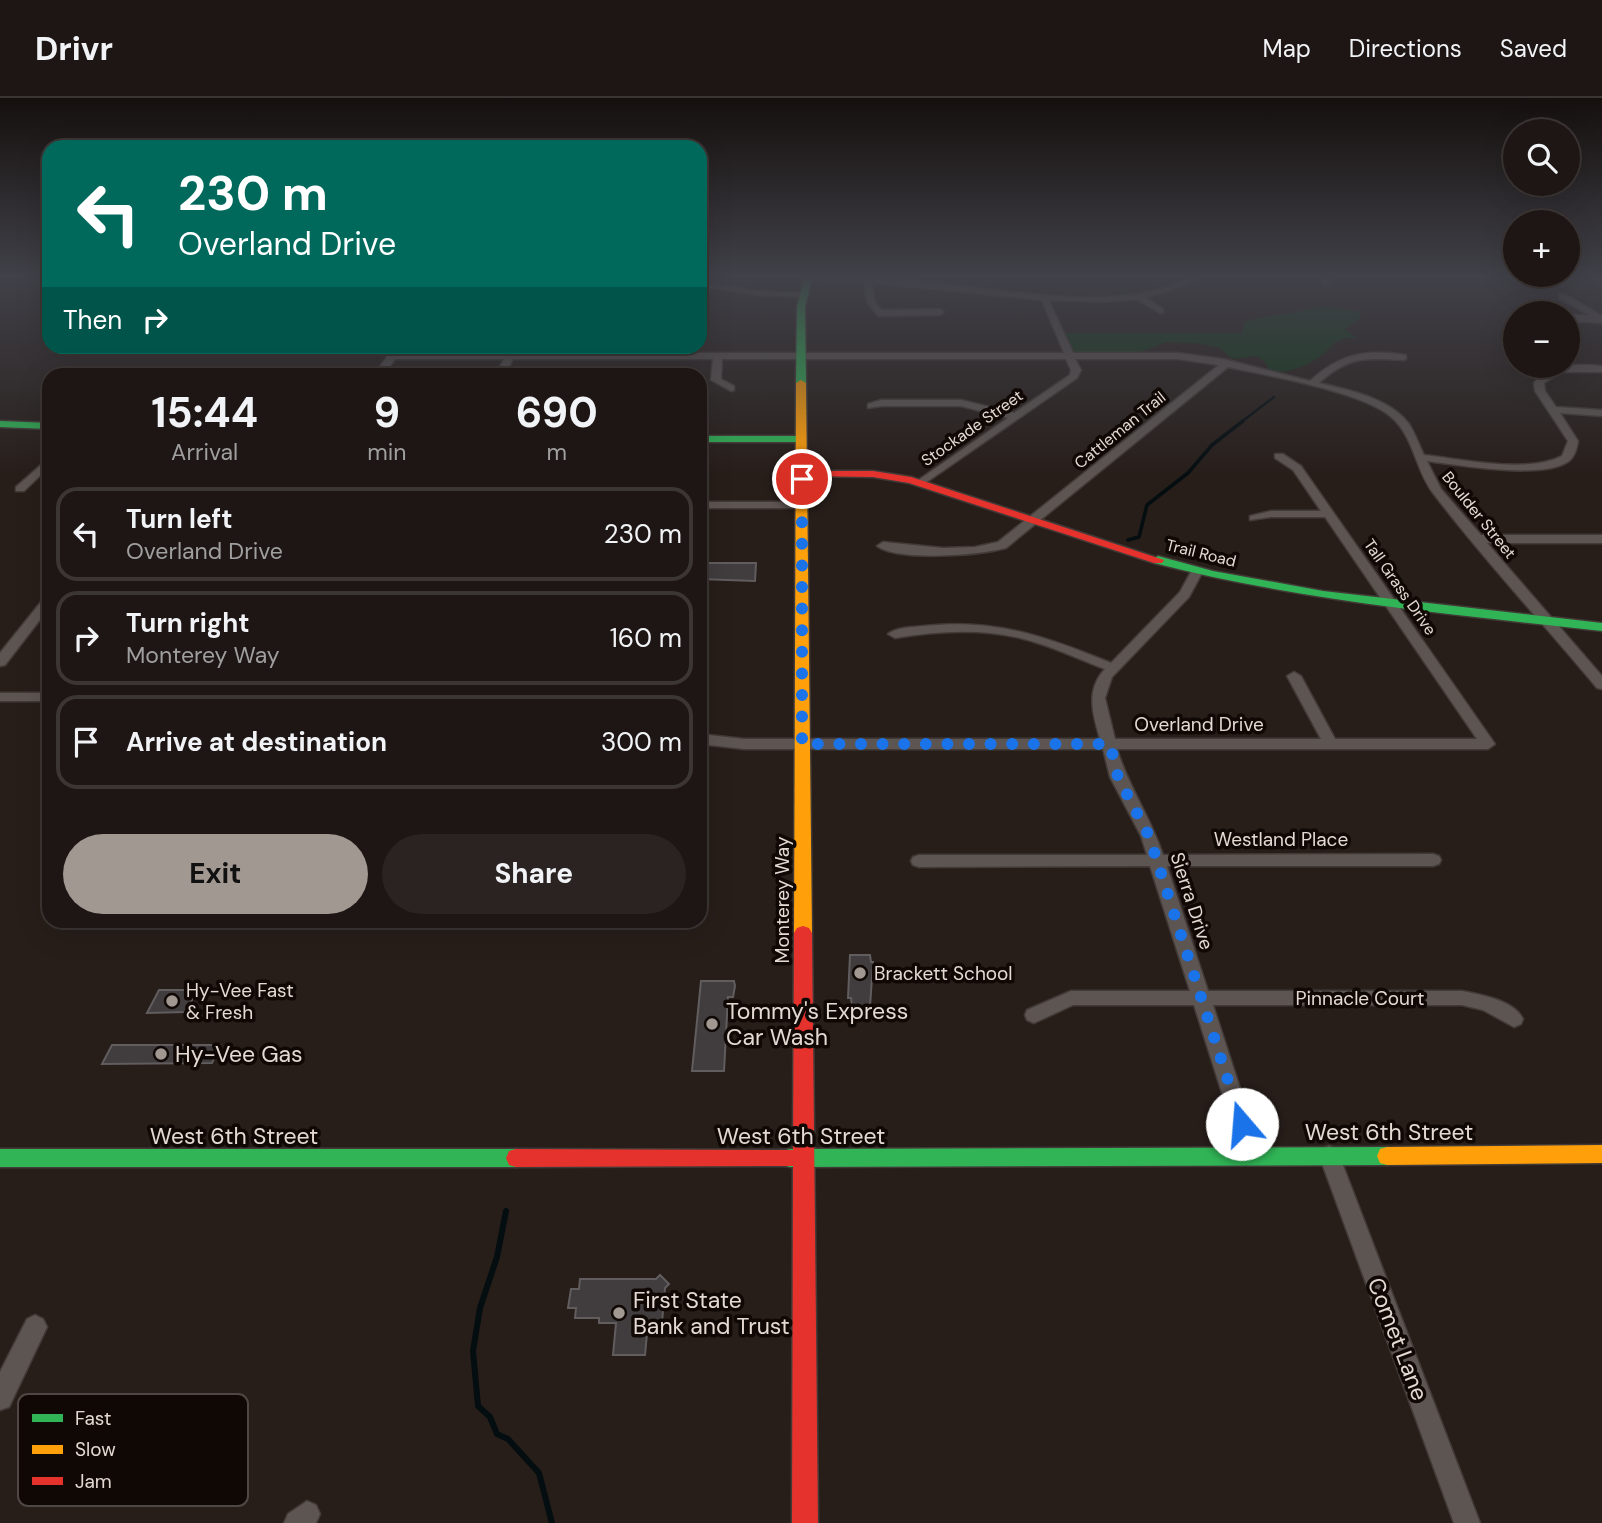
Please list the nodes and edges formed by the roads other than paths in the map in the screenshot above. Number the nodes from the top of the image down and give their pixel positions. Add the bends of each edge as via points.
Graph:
1 (802, 344) edge
2 (1065, 344) edge
3 (441, 354) edge
4 (636, 354) edge
5 (393, 356) joint
6 (718, 356) junction
7 (802, 356) junction
8 (1070, 356) junction
9 (1403, 357) dead end
10 (1223, 362) junction
11 (384, 368) edge
12 (1602, 369) edge
13 (1312, 384) junction
14 (731, 388) dead end
15 (871, 405) dead end
16 (1553, 410) junction
17 (1602, 413) edge
18 (1016, 417) junction
19 (0, 424) edge
20 (42, 426) edge
21 (707, 439) edge
22 (801, 439) junction
23 (1279, 456) dead end
24 (1419, 457) junction
25 (42, 468) edge
26 (802, 474) junction
27 (921, 483) junction
28 (20, 489) dead end
29 (707, 505) edge
30 (802, 505) junction
31 (1327, 514) junction
32 (1255, 518) dead end
33 (1034, 520) junction
34 (1477, 539) junction
35 (1602, 539) edge
36 (883, 546) dead end
37 (1197, 571) junction
38 (1390, 602) junction
39 (42, 609) edge
40 (1546, 620) junction
41 (1602, 627) edge
42 (895, 634) dead end
43 (0, 662) edge
44 (1113, 668) junction
45 (1294, 676) dead end
46 (1602, 685) edge
47 (0, 697) edge
48 (42, 697) edge
49 (707, 740) edge
50 (1330, 743) junction
51 (802, 744) junction
52 (1110, 744) junction
53 (1488, 744) joint
54 (1157, 860) junction
55 (1433, 860) dead end
56 (919, 861) dead end
57 (1201, 998) junction
58 (1034, 1015) dead end
59 (1514, 1019) dead end
60 (1602, 1154) edge
61 (1328, 1155) junction
62 (1252, 1156) junction
63 (0, 1158) edge
64 (804, 1158) junction
65 (35, 1327) dead end
66 (0, 1398) edge
67 (805, 1523) edge
68 (1467, 1523) edge

1 - 7 street, Monterey Way
2 - 8 street
3 - 5 street, Boulder Street
4 - 6 street, Boulder Street
5 - 11 street
6 - 7 street, Boulder Street
6 - 14 street via 716,380
7 - 8 street, Boulder Street
7 - 22 street, Monterey Way
8 - 10 street, Boulder Street via 1178,356
8 - 18 street, Stockade Street via 1074,376
9 - 13 street via 1342,359
10 - 13 street, Boulder Street
10 - 33 street, Cattleman Trail via 1215,374
12 - 16 street via 1569,369 1543,376 1539,387
13 - 24 street, Boulder Street via 1388,409 1405,426
15 - 18 street via 961,403
16 - 17 street
16 - 24 street via 1573,442 1567,456 1558,462 1518,466
18 - 27 street, Stockade Street
19 - 20 street
21 - 22 street
22 - 26 street, Monterey Way
23 - 31 street, Tall Grass Drive via 1297,468
24 - 34 street, Boulder Street via 1436,489
25 - 28 street
26 - 27 street, Trail Road via 873,474
26 - 30 street, Monterey Way
27 - 33 street, Trail Road
29 - 30 street
30 - 51 street, Monterey Way
31 - 32 street
31 - 38 street, Tall Grass Drive
33 - 36 street, Cattleman Trail via 1009,541 984,550 908,551
33 - 37 street, Trail Road
34 - 35 street
34 - 40 street, Boulder Street
37 - 38 street, Trail Road
37 - 44 street, Sierra Drive via 1185,594
38 - 40 street, Trail Road
38 - 53 street, Tall Grass Drive
39 - 43 street
40 - 41 street, Trail Road
40 - 46 street, Boulder Street
42 - 44 street via 917,630 1012,632
44 - 52 street, Sierra Drive via 1098,698
45 - 50 street
47 - 48 street
49 - 51 street, Overland Drive
50 - 52 street, Overland Drive
50 - 53 street, Overland Drive
51 - 52 street, Overland Drive
51 - 64 street, Monterey Way
52 - 54 street, Sierra Drive via 1118,777
54 - 55 street, Westland Place
54 - 56 street, Westland Place
54 - 57 street, Sierra Drive
57 - 58 street, Pinnacle Court via 1071,998
57 - 59 street, Pinnacle Court via 1462,998 1488,1004
57 - 62 street, Sierra Drive
60 - 61 street, West 6th Street
61 - 62 street, West 6th Street
61 - 68 street, Comet Lane
62 - 64 street, West 6th Street
63 - 64 street, West 6th Street
64 - 67 street, Monterey Way
65 - 66 street

